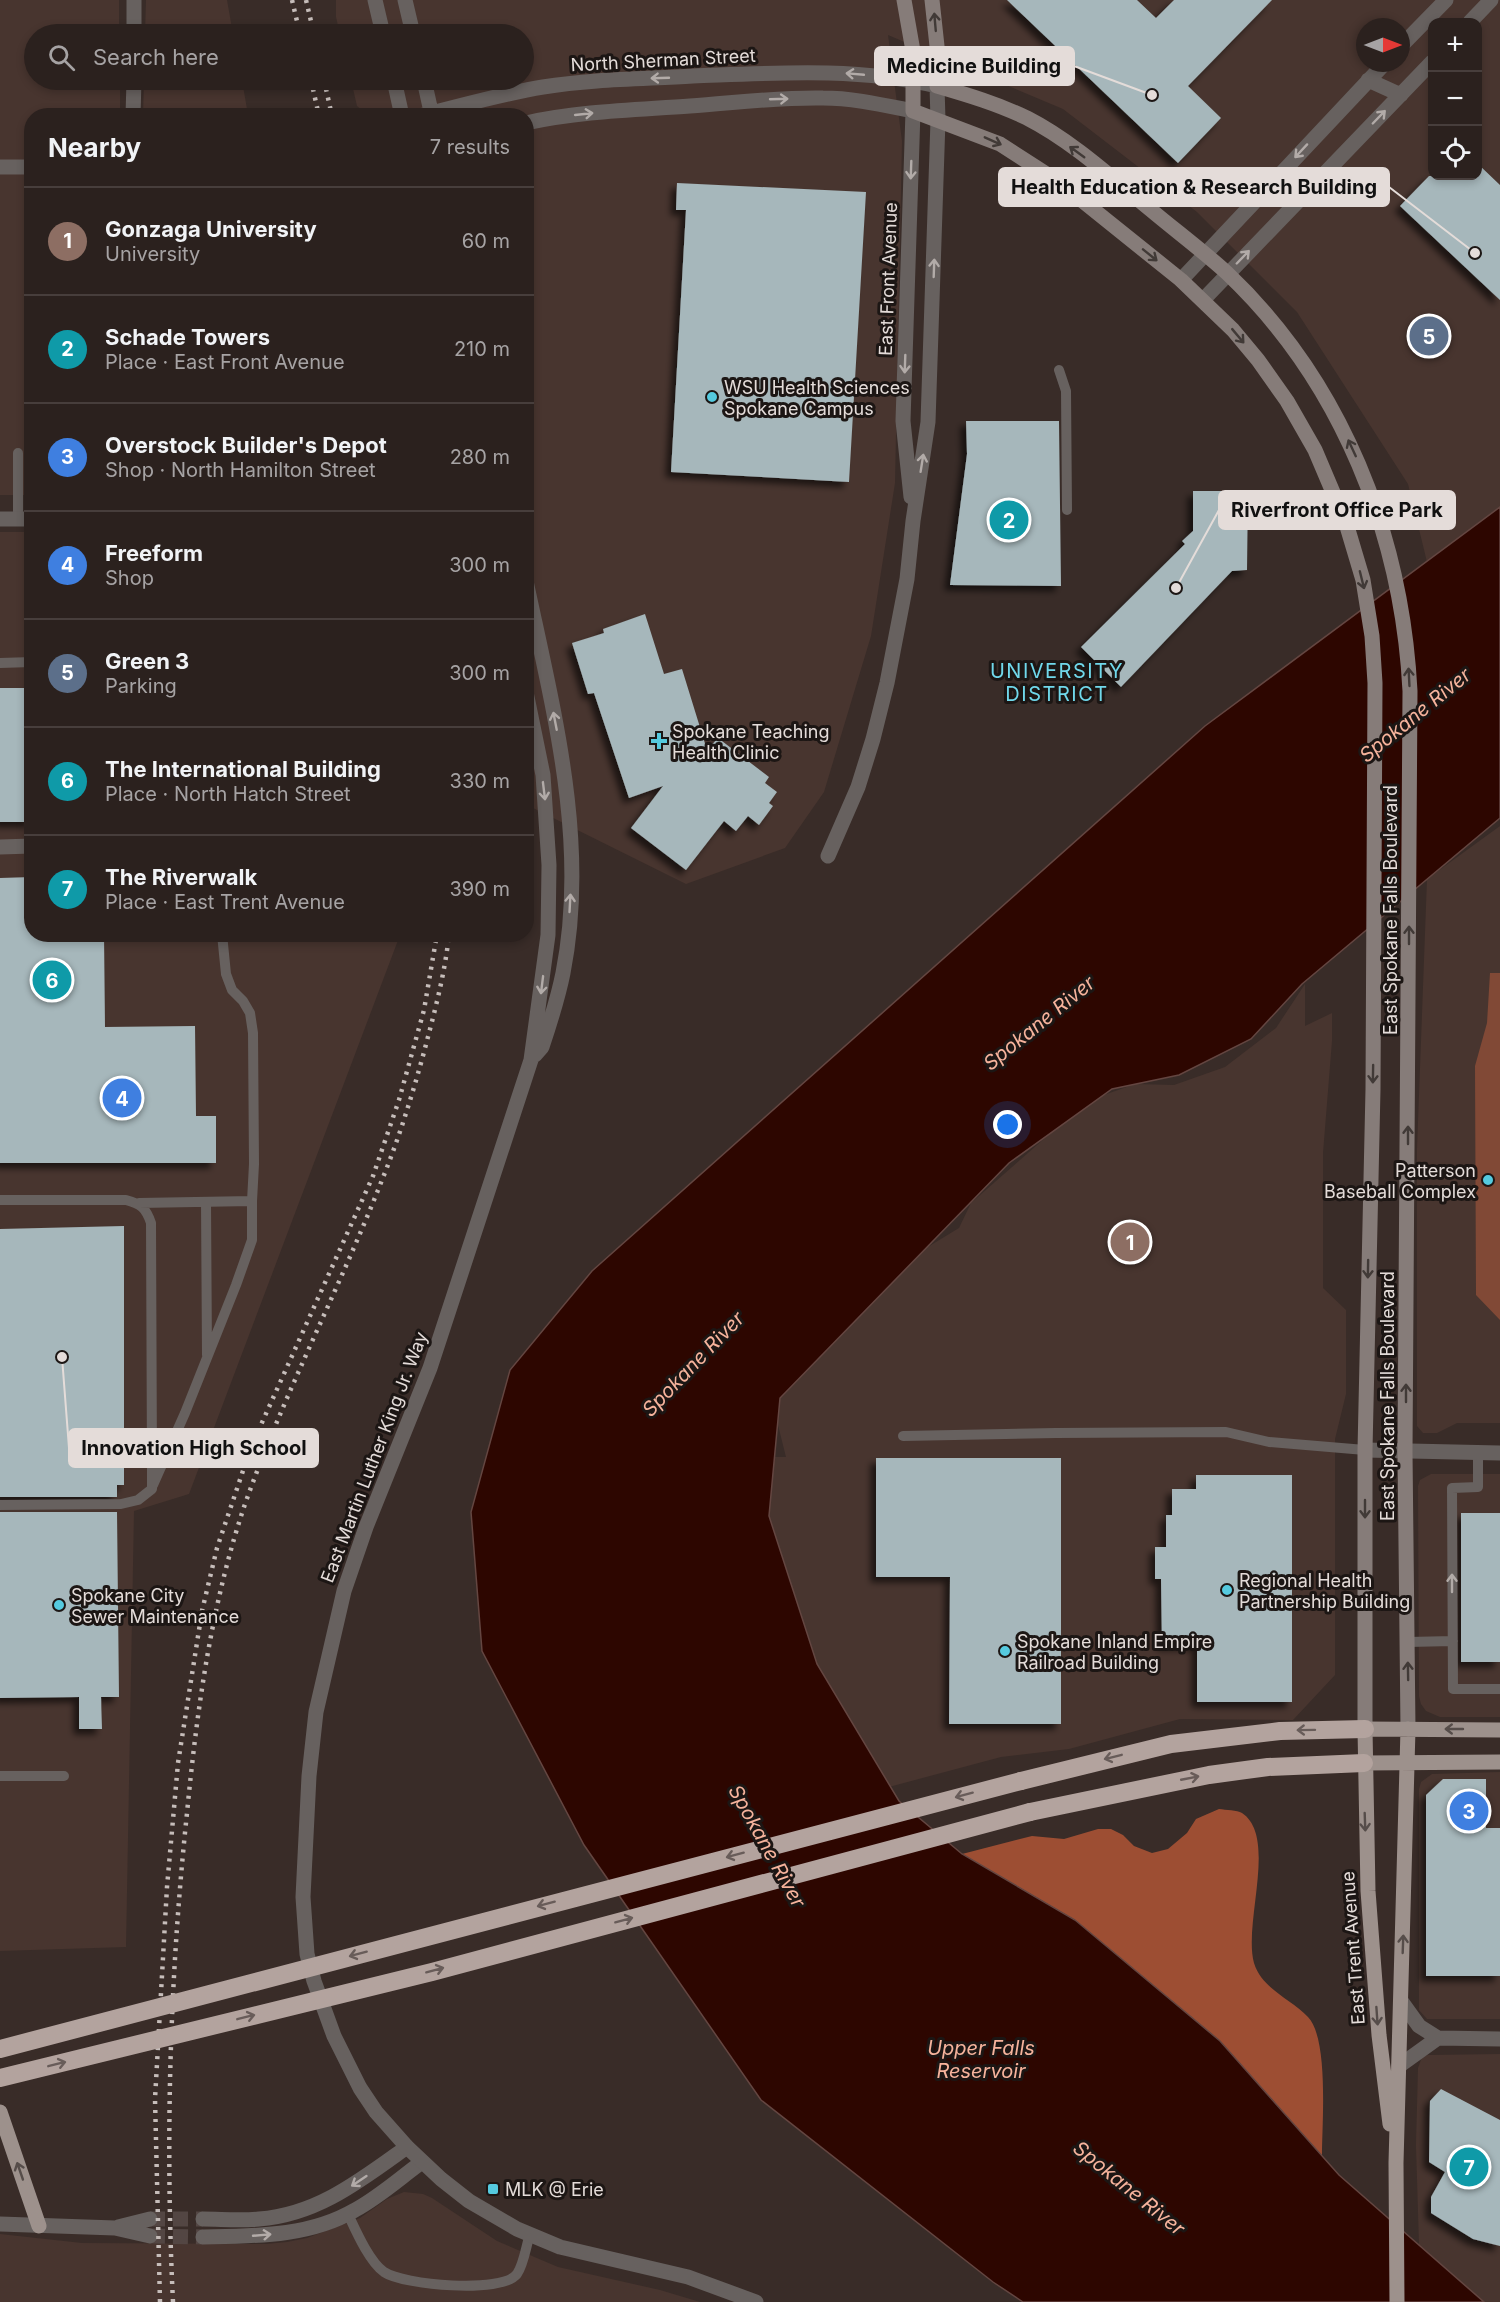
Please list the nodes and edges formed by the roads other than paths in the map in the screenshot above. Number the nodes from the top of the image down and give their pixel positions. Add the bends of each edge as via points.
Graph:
1 (134, 0) edge
2 (375, 0) edge
3 (405, 0) edge
4 (904, 0) edge
5 (932, 0) edge
6 (1446, 0) edge
7 (1491, 0) edge
8 (1474, 18) edge
9 (134, 24) edge
10 (381, 24) edge
11 (411, 24) edge
12 (1410, 37) edge
13 (1428, 66) edge
14 (1376, 72) edge
15 (913, 80) junction
16 (1368, 80) junction
17 (938, 86) junction
18 (534, 89) edge
19 (134, 90) edge
20 (396, 90) edge
21 (425, 90) edge
22 (532, 90) edge
23 (1401, 95) junction
24 (134, 108) edge
25 (400, 108) edge
26 (427, 108) edge
27 (457, 108) edge
28 (913, 111) junction
29 (938, 120) junction
30 (534, 122) edge
31 (24, 166) edge
32 (0, 167) edge
33 (1205, 254) junction
34 (1228, 274) junction
35 (1181, 280) junction
36 (1203, 300) junction
37 (1059, 370) dead end
38 (18, 453) dead end
39 (24, 510) edge
40 (1067, 510) dead end
41 (0, 519) edge
42 (24, 519) edge
43 (913, 521) junction
44 (534, 621) edge
45 (24, 662) edge
46 (0, 663) edge
47 (534, 732) edge
48 (24, 846) edge
49 (0, 847) edge
50 (828, 856) dead end
51 (223, 942) edge
52 (531, 1060) junction
53 (0, 1200) edge
54 (252, 1201) junction
55 (206, 1202) junction
56 (139, 1203) junction
57 (207, 1360) junction
58 (903, 1436) dead end
59 (1365, 1450) junction
60 (1406, 1452) junction
61 (1500, 1452) edge
62 (1478, 1453) junction
63 (152, 1489) junction
64 (0, 1504) edge
65 (1453, 1641) junction
66 (1408, 1642) junction
67 (1500, 1689) edge
68 (1408, 1729) junction
69 (1365, 1730) junction
70 (1500, 1730) edge
71 (1500, 1762) edge
72 (1364, 1763) junction
73 (1408, 1763) junction
74 (0, 1776) edge
75 (64, 1776) dead end
76 (1401, 2001) junction
77 (1438, 2038) junction
78 (1500, 2038) edge
79 (0, 2049) edge
80 (1399, 2066) junction
81 (0, 2078) edge
82 (0, 2112) edge
83 (407, 2147) junction
84 (422, 2162) junction
85 (1396, 2171) junction
86 (348, 2214) junction
87 (150, 2219) tunnel mouth
88 (203, 2219) tunnel mouth
89 (0, 2224) edge
90 (39, 2226) junction
91 (115, 2228) junction
92 (530, 2234) junction
93 (150, 2236) tunnel mouth
94 (203, 2236) tunnel mouth
95 (756, 2302) edge
96 (1397, 2302) edge

1 - 9 street
2 - 10 street
3 - 11 street
4 - 15 main road via 911,31
17 -> 5 main road
6 - 12 street
7 - 8 street
13 - 23 street
14 - 16 street
15 - 17 street, East Spokane Falls Boulevard
15 -> 18 street, North Sherman Street via 812,72 611,80
15 - 28 main road
16 - 23 street
16 -> 33 street
17 - 29 street
33 -> 17 main road, East Spokane Falls Boulevard via 1104,171 1029,119
19 - 24 street
20 - 25 street
21 - 26 street
22 -> 27 street, North Sherman Street
34 -> 23 street
28 - 29 main road, East Spokane Falls Boulevard
30 -> 28 street via 580,114 766,99 844,99
28 -> 43 street, East Front Avenue via 903,422
29 -> 35 main road, East Spokane Falls Boulevard via 1000,144 1059,182
43 -> 29 street, East Front Avenue via 928,422
31 - 32 street
33 - 34 main road, East Spokane Falls Boulevard
33 - 35 street
34 - 36 street
60 -> 34 main road, East Spokane Falls Boulevard via 1408,657 1398,588 1375,502 1352,447 1296,352
35 - 36 main road, East Spokane Falls Boulevard
36 -> 59 main road, East Spokane Falls Boulevard via 1239,337 1287,401 1315,450 1346,523 1363,580 1372,636 1374,1016
37 - 40 lane via 1066,391
38 - 39 lane
41 - 42 street
43 - 50 street, East Front Avenue via 907,579 887,683 858,787
52 -> 44 street, East Martin Luther King Jr. Way via 542,1047 563,972 572,859 562,762
45 - 46 lane
47 -> 52 street, East Martin Luther King Jr. Way via 543,776 549,853 548,934
48 - 49 street
51 - 54 lane via 225,974 250,1013 253,1033
52 - 83 street, East Martin Luther King Jr. Way via 430,1368 351,1569 316,1712 303,1868 307,1954 324,2012 344,2059 376,2112
53 - 56 lane via 108,1199
54 - 55 lane
54 - 57 lane via 252,1240
55 - 56 lane
55 - 57 lane
56 - 63 lane via 148,1212 150,1223
57 - 63 lane
58 - 59 lane via 1226,1432 1269,1442
59 - 60 street
59 -> 69 main road, East Spokane Falls Boulevard
60 - 62 street
60 - 66 main road, East Spokane Falls Boulevard
61 - 62 street
65 -> 62 lane via 1452,1488 1478,1487
63 - 64 lane via 138,1500 121,1504
65 - 66 lane
65 - 67 lane via 1453,1689
68 -> 66 main road, East Spokane Falls Boulevard
68 - 69 main road
70 -> 68 main road
68 - 73 main road, East Trent Avenue
69 - 72 main road, East Trent Avenue
69 -> 79 highway, bridge via 1280,1731 1171,1744
71 - 73 main road
72 - 73 main road
81 -> 72 highway, bridge via 432,1971 1030,1812 1209,1775 1277,1766
72 -> 85 main road, East Trent Avenue via 1378,2024
76 -> 73 main road, East Trent Avenue
74 - 75 lane
76 - 77 street via 1419,2025
76 - 80 main road, East Trent Avenue
77 - 78 street
77 - 80 street
80 - 85 main road, East Trent Avenue
90 -> 82 main road
83 - 84 street, East Martin Luther King Jr. Way
83 -> 88 street via 342,2192 304,2210 258,2219
84 - 86 street
84 - 92 street, East Martin Luther King Jr. Way via 475,2205
85 - 96 main road, East Trent Avenue
86 - 92 lane via 382,2271 412,2282 485,2285 508,2281 517,2273
94 -> 86 street via 298,2231
87 - 91 street
89 - 90 street
90 - 91 street
91 - 93 street
92 - 95 street, East Martin Luther King Jr. Way via 580,2252 696,2279

